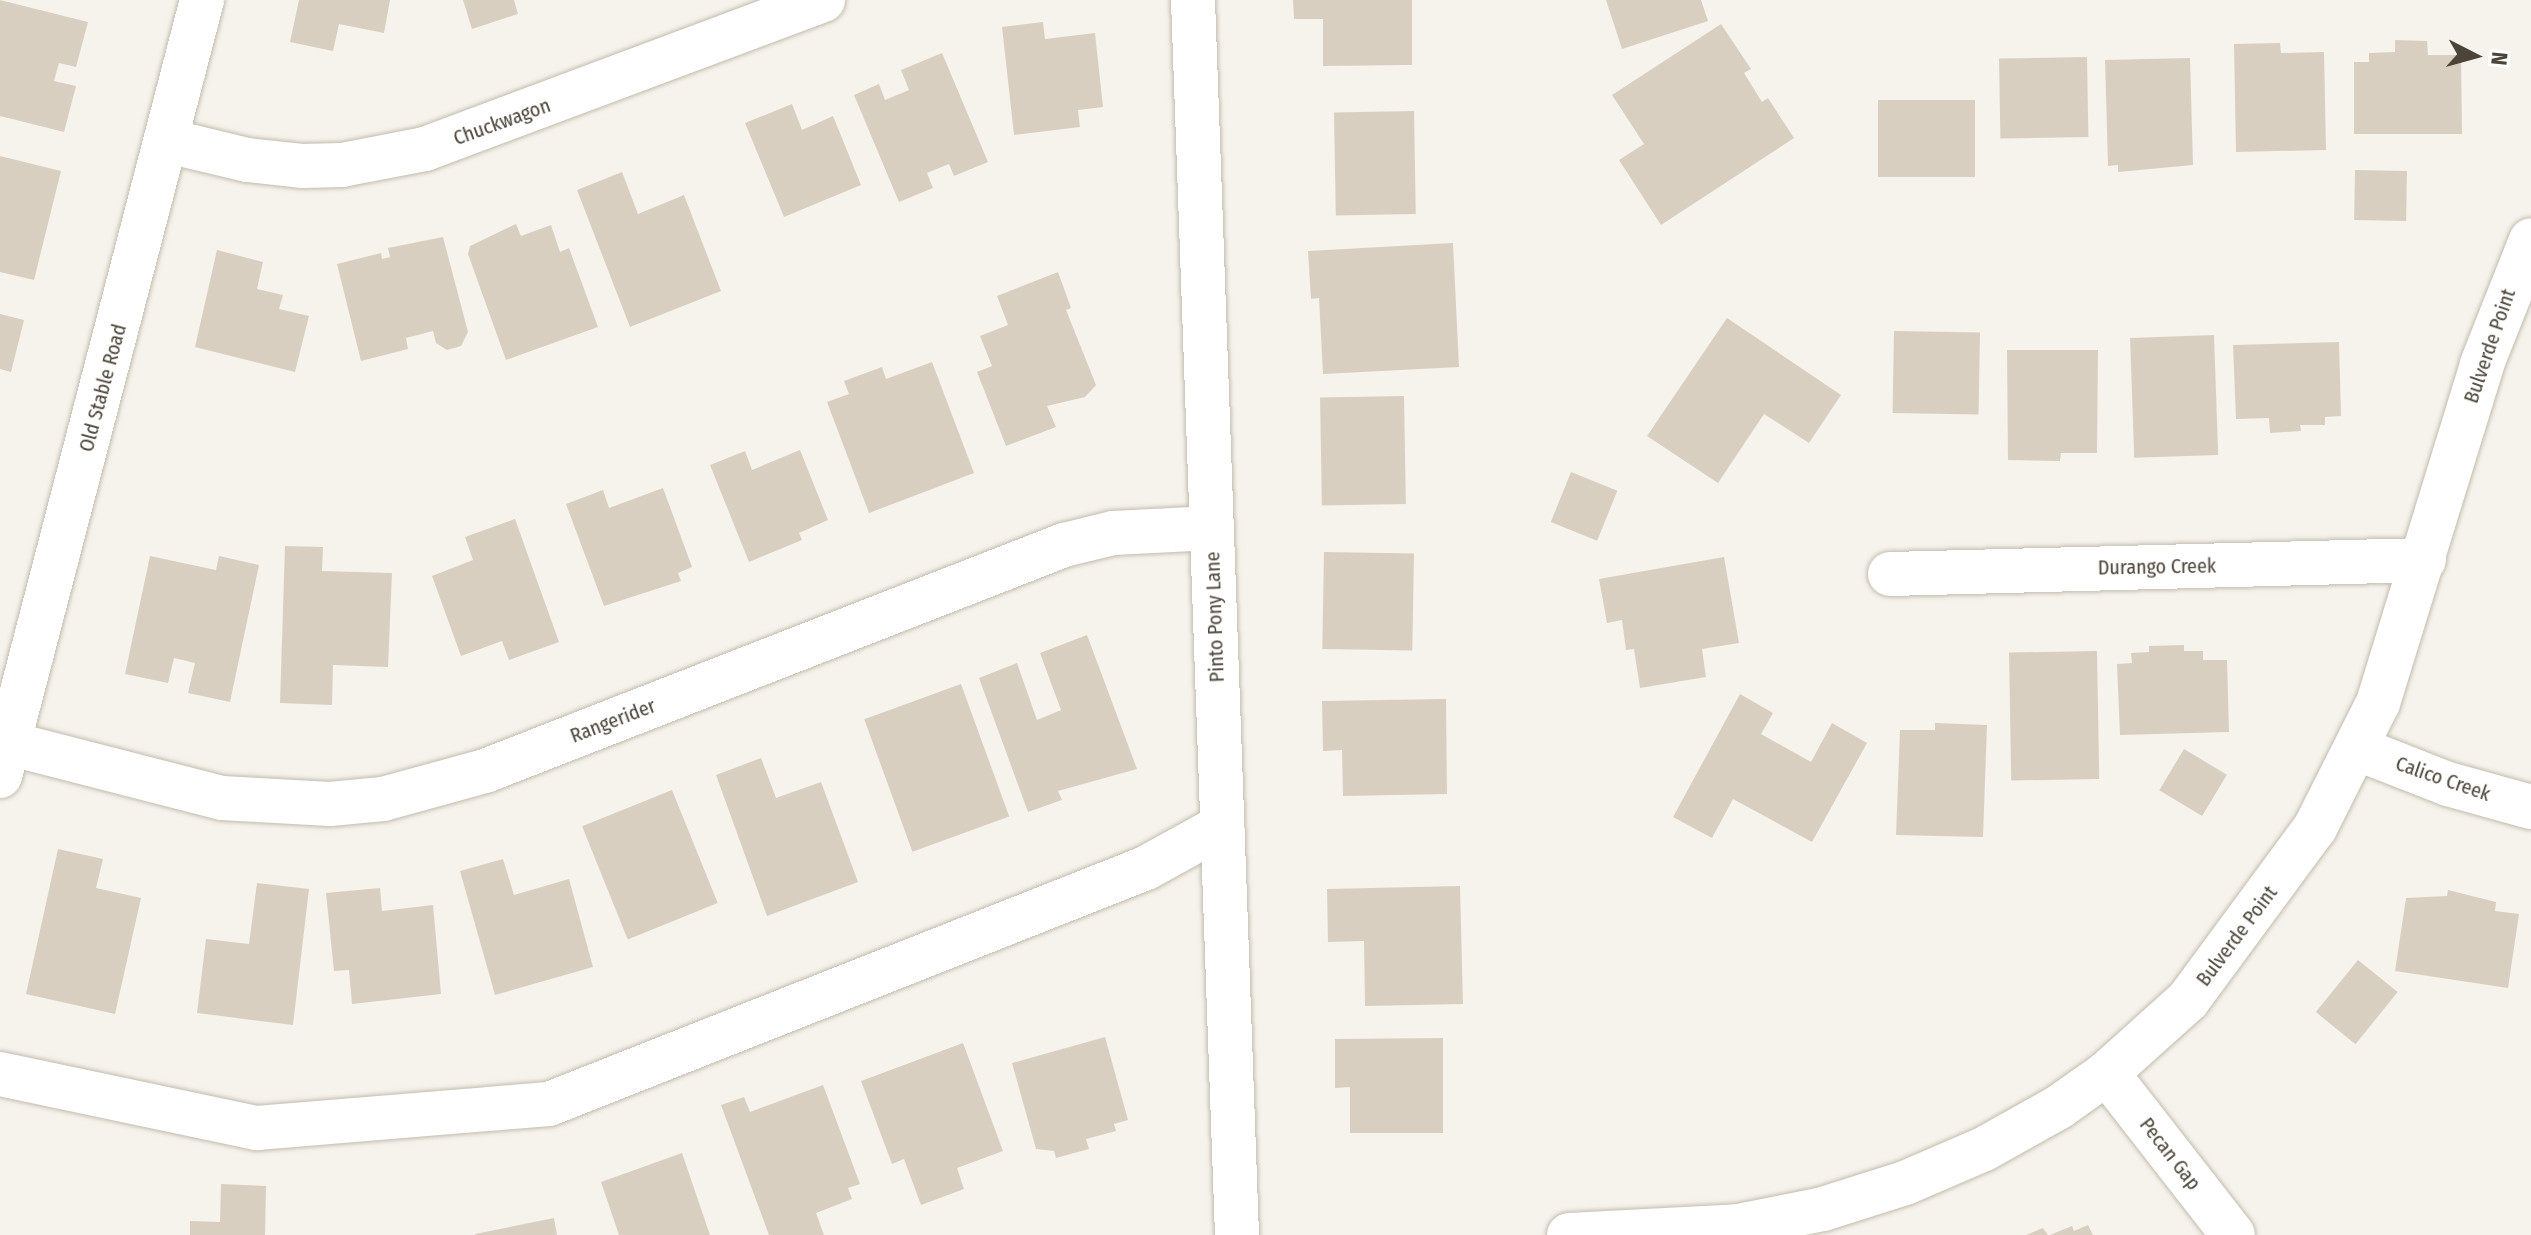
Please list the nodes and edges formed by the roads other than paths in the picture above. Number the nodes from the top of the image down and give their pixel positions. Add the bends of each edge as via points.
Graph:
1 (202, 0) edge
2 (823, 0) edge
3 (1193, 0) edge
4 (168, 141) junction
5 (2531, 240) edge
6 (1212, 528) junction
7 (2424, 560) junction
8 (1890, 574) dead end
9 (2356, 748) junction
10 (3, 754) edge
11 (2531, 807) edge
12 (1222, 826) junction
13 (2107, 1073) junction
14 (0, 1074) edge
15 (1237, 1235) edge
16 (1569, 1235) edge
17 (2233, 1235) edge

1 - 4 street, Old Stable Road
2 - 4 street, Chuckwagon via 425,149 342,165 302,166 247,160
3 - 6 street, Pinto Pony Lane
4 - 10 street, Old Stable Road
5 - 7 street, Bulverde Point via 2482,364
6 - 10 street, Rangerider via 1113,533 1064,545 485,771 383,799 330,804 222,798
6 - 12 street, Pinto Pony Lane
7 - 8 street, Durango Creek
7 - 9 street, Bulverde Point via 2378,703
9 - 11 street, Calico Creek via 2448,784
9 - 13 street, Bulverde Point via 2315,828 2266,899 2188,1000
12 - 14 street via 1146,868 549,1104 257,1128
12 - 15 street, Pinto Pony Lane
13 - 16 street, Bulverde Point via 1984,1149 1905,1183 1823,1209 1738,1226
13 - 17 street, Pecan Gap

